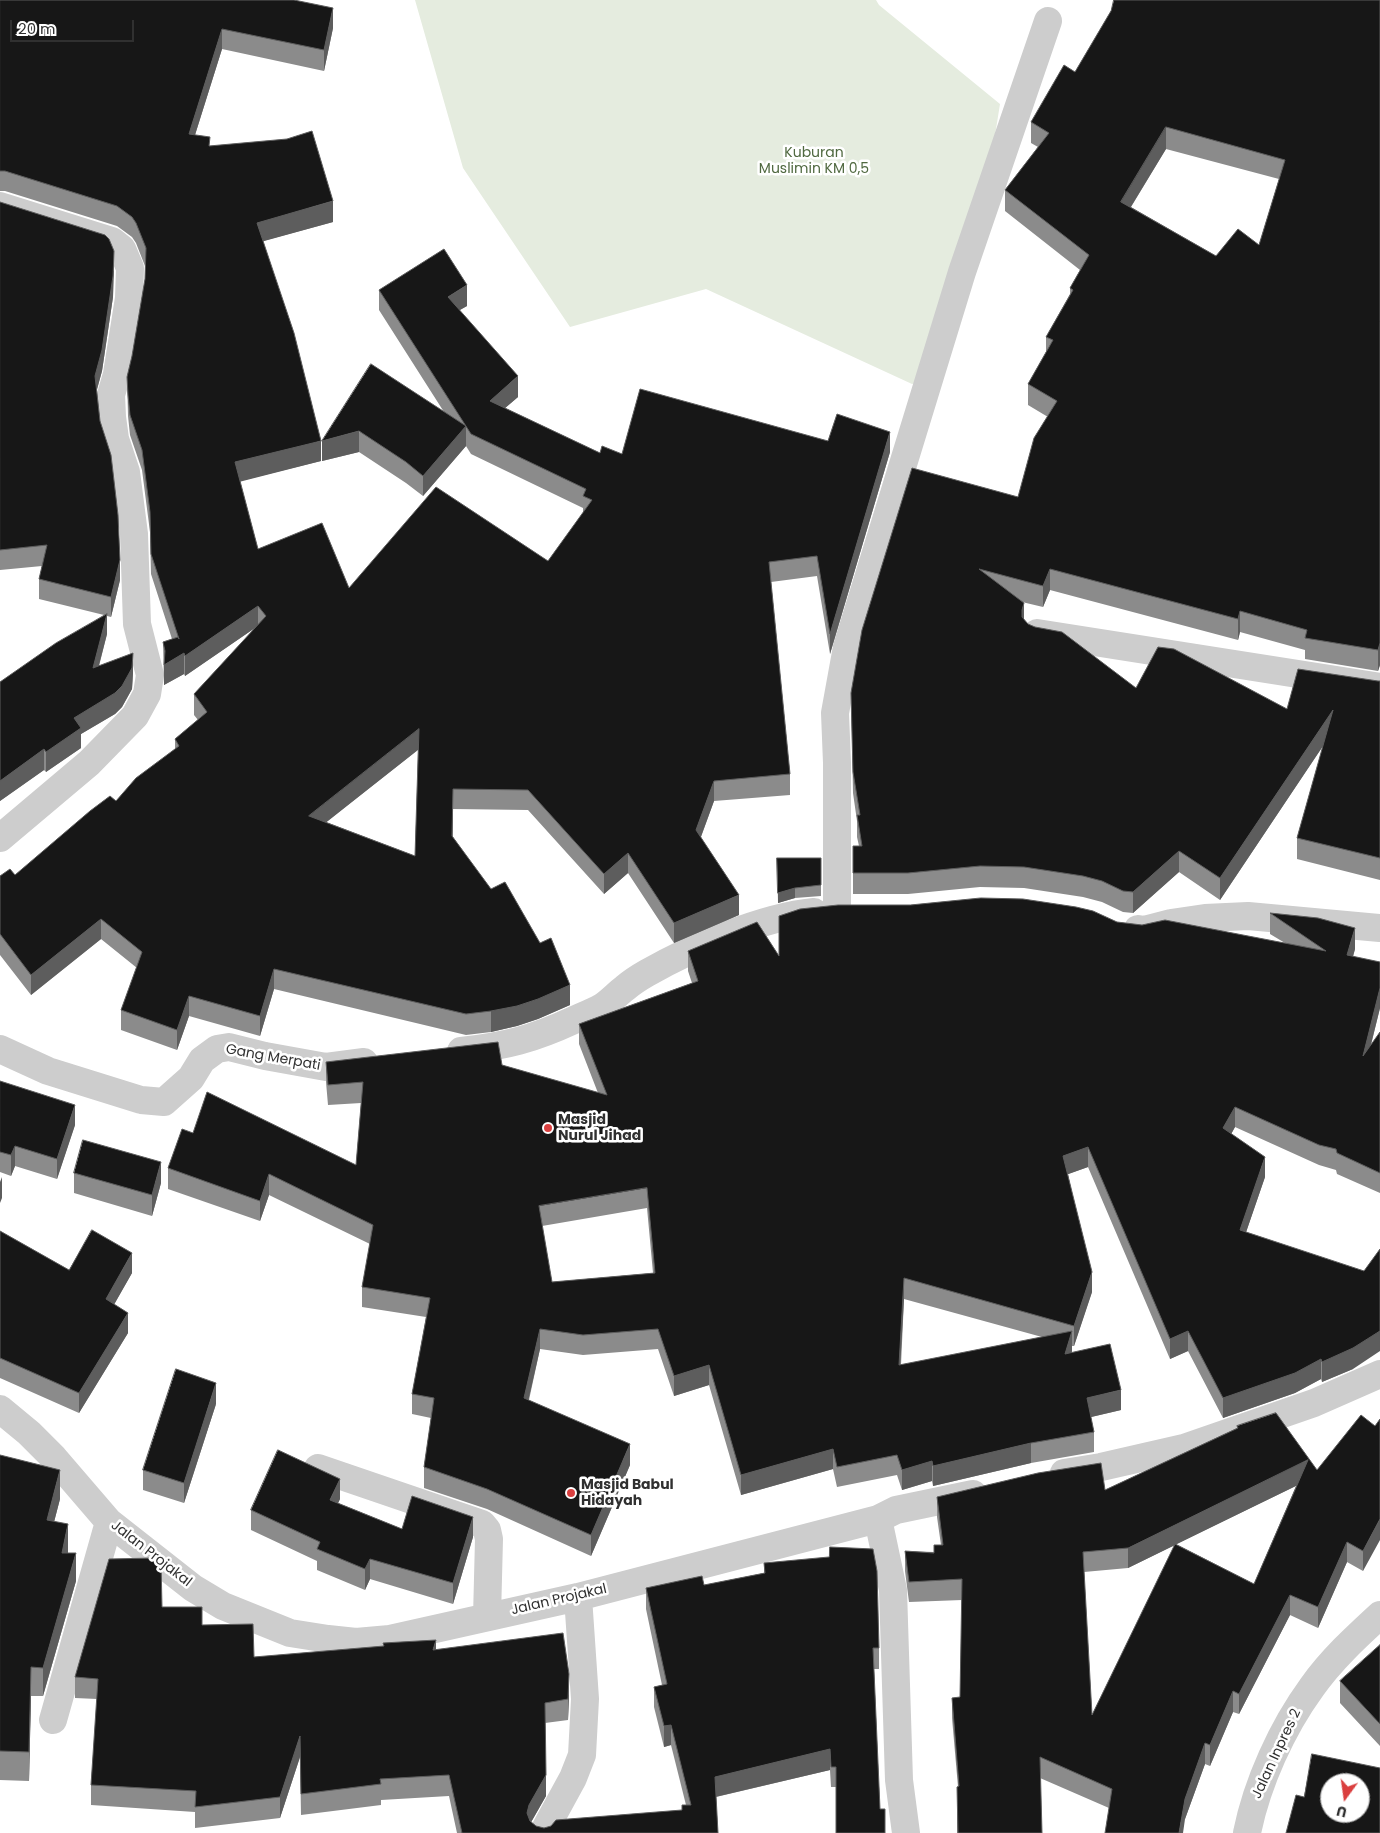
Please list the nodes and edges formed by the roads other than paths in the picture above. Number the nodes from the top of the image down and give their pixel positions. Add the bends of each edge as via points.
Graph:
1 (1048, 21) dead end
2 (0, 206) edge
3 (1037, 633) edge
4 (1380, 687) edge
5 (0, 838) edge
6 (838, 910) junction
7 (864, 910) edge
8 (1112, 924) edge
9 (1380, 928) edge
10 (0, 1049) edge
11 (439, 1053) edge
12 (393, 1059) edge
13 (1380, 1374) edge
14 (0, 1409) edge
15 (318, 1468) edge
16 (1044, 1476) edge
17 (998, 1488) edge
18 (878, 1519) junction
19 (109, 1522) junction
20 (578, 1597) junction
21 (1380, 1615) edge
22 (487, 1617) junction
23 (53, 1720) dead end
24 (543, 1833) edge
25 (906, 1833) edge
26 (1247, 1833) edge

1 - 6 street via 962,272 847,647 835,713
2 - 5 street via 112,240 122,249 130,268 129,298 111,395 112,417 115,439 126,472 134,534 137,624 150,675 147,694 135,716 89,763
3 - 4 street
6 - 7 street
6 - 11 street via 797,914 700,948 647,973 603,1006 544,1034 494,1047
8 - 9 street via 1144,930 1205,918 1248,916
10 - 12 street, Gang Merpati via 57,1074 141,1100 164,1102 191,1078 202,1060 218,1049 229,1047 326,1067
13 - 16 street via 1314,1402 1184,1448
14 - 19 street, Jalan Projakal via 54,1458
15 - 22 street via 482,1524 489,1539
17 - 18 street, Jalan Projakal via 896,1510
18 - 20 street, Jalan Projakal
18 - 25 street via 893,1590 900,1780
19 - 22 street, Jalan Projakal via 193,1588 223,1606 290,1633 328,1640 377,1641
19 - 23 street
20 - 22 street, Jalan Projakal
20 - 24 street via 585,1699 582,1755
21 - 26 street, Jalan Inpres 2 via 1343,1651 1298,1708 1264,1776

